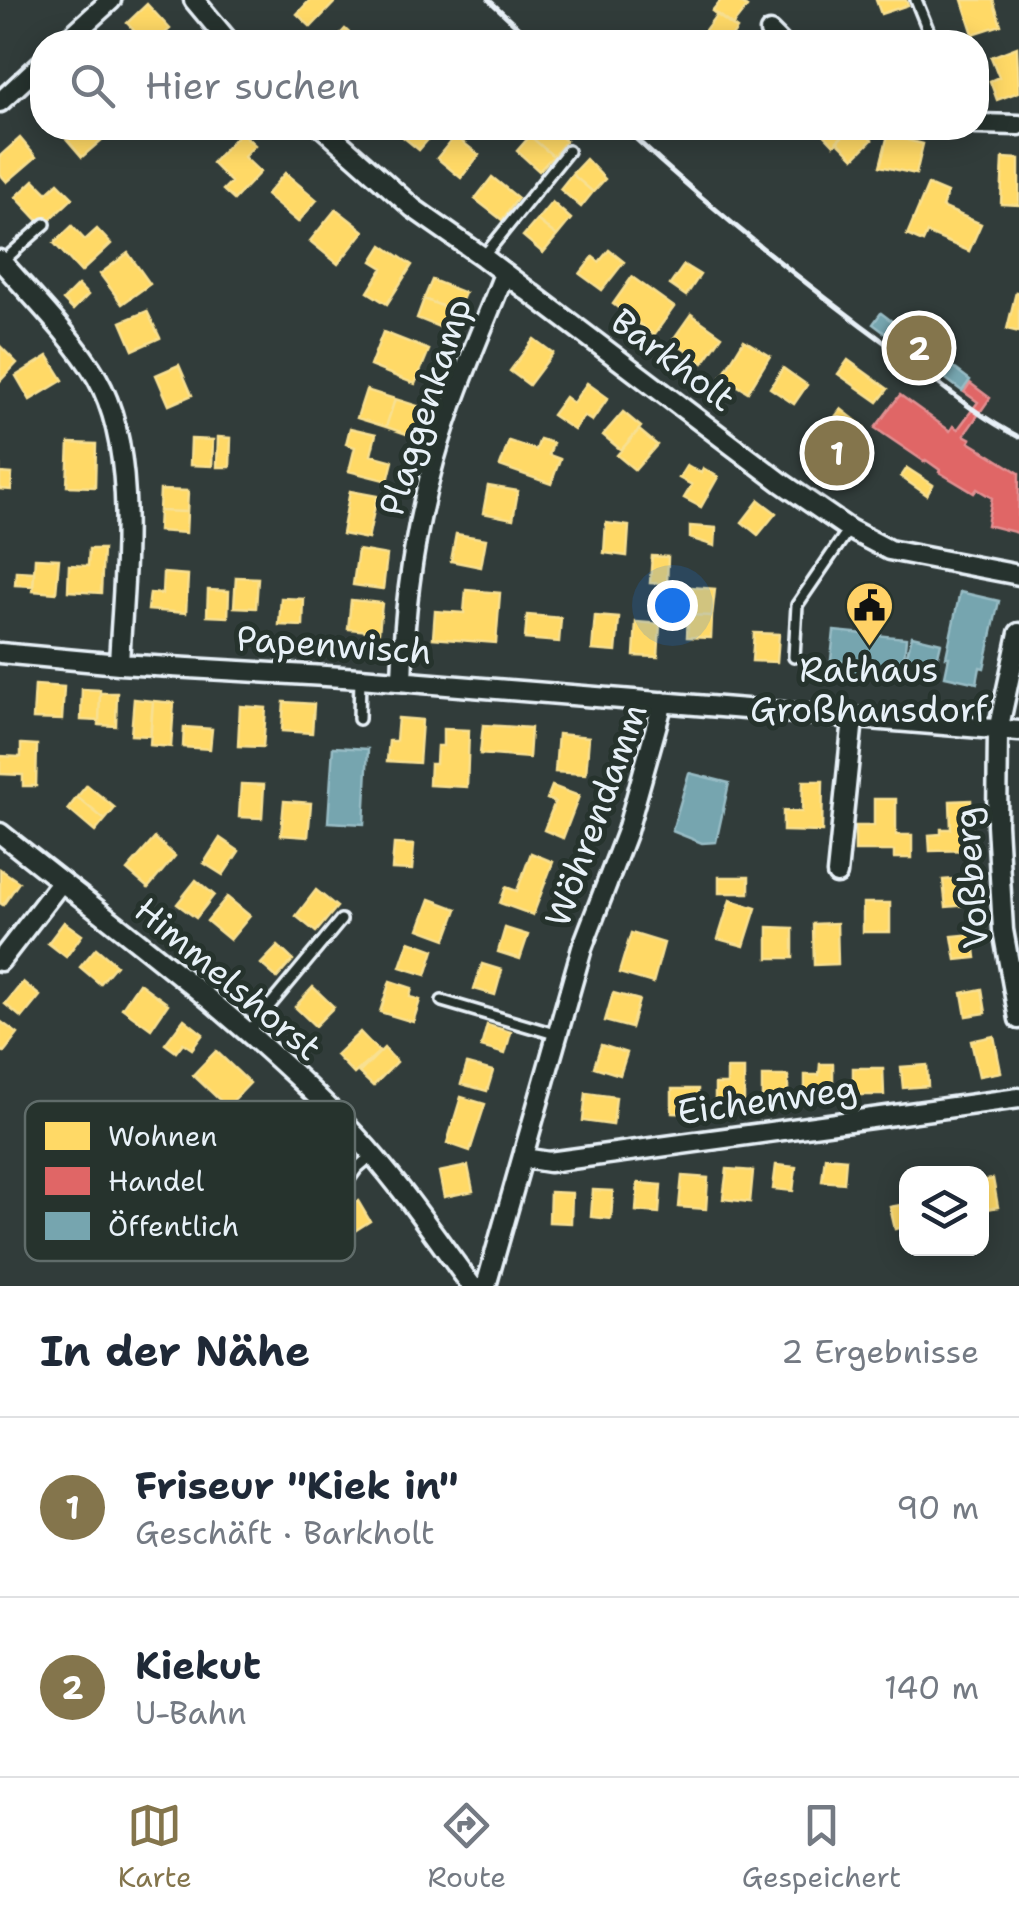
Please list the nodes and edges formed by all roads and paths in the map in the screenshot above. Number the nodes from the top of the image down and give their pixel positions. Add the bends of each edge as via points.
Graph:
1 (111, 0) edge
2 (194, 0) edge
3 (916, 0) edge
4 (77, 30) edge
5 (220, 30) edge
6 (928, 30) edge
7 (30, 74) edge
8 (0, 102) edge
9 (989, 125) edge
10 (1019, 126) edge
11 (336, 140) edge
12 (568, 152) dead end
13 (46, 224) dead end
14 (483, 257) junction
15 (1, 261) edge
16 (504, 274) junction
17 (849, 529) junction
18 (1019, 575) edge
19 (1019, 633) edge
20 (0, 652) edge
21 (794, 657) dead end
22 (119, 664) junction
23 (360, 678) junction
24 (402, 681) junction
25 (664, 702) junction
26 (358, 719) dead end
27 (853, 719) junction
28 (998, 732) junction
29 (1019, 732) edge
30 (0, 834) edge
31 (837, 874) dead end
32 (61, 882) junction
33 (341, 920) dead end
34 (0, 961) edge
35 (1016, 992) edge
36 (442, 1001) dead end
37 (1019, 1019) edge
38 (247, 1033) junction
39 (558, 1034) junction
40 (1019, 1098) edge
41 (320, 1101) edge
42 (355, 1137) edge
43 (372, 1155) junction
44 (524, 1158) junction
45 (355, 1171) edge
46 (472, 1286) edge
47 (486, 1286) edge

1 - 4 street
2 - 5 street
3 - 6 lane
7 - 8 street
9 - 10 street
11 - 14 street, Barkholt via 413,208
12 - 14 lane
13 - 15 lane
14 - 16 street, Barkholt
15 - 22 street via 80,352 112,412 124,513
16 - 17 street, Barkholt
16 - 24 street, Plaggenkamp via 432,472 406,603
17 - 18 street, Barkholt via 888,550
17 - 21 lane via 797,606
19 - 28 street, Voßberg
20 - 22 street, Papenwisch
22 - 23 street, Papenwisch
23 - 24 street, Papenwisch
23 - 26 lane
24 - 25 street, Papenwisch
25 - 27 street, Wöhrendamm
25 - 39 street, Wöhrendamm
27 - 28 street, Wöhrendamm
27 - 31 street
28 - 29 street, Wöhrendamm
28 - 35 street, Voßberg via 1004,930
30 - 32 street, Himmelshorst
32 - 34 street
32 - 38 street, Himmelshorst
33 - 38 lane
35 - 37 street, Voßberg
36 - 39 lane
38 - 41 street, Himmelshorst
39 - 44 street, Wöhrendamm
40 - 44 street, Eichenweg via 550,1162
42 - 43 street, Himmelshorst
43 - 45 lane
43 - 46 street, Himmelshorst
44 - 47 street, Wöhrendamm

